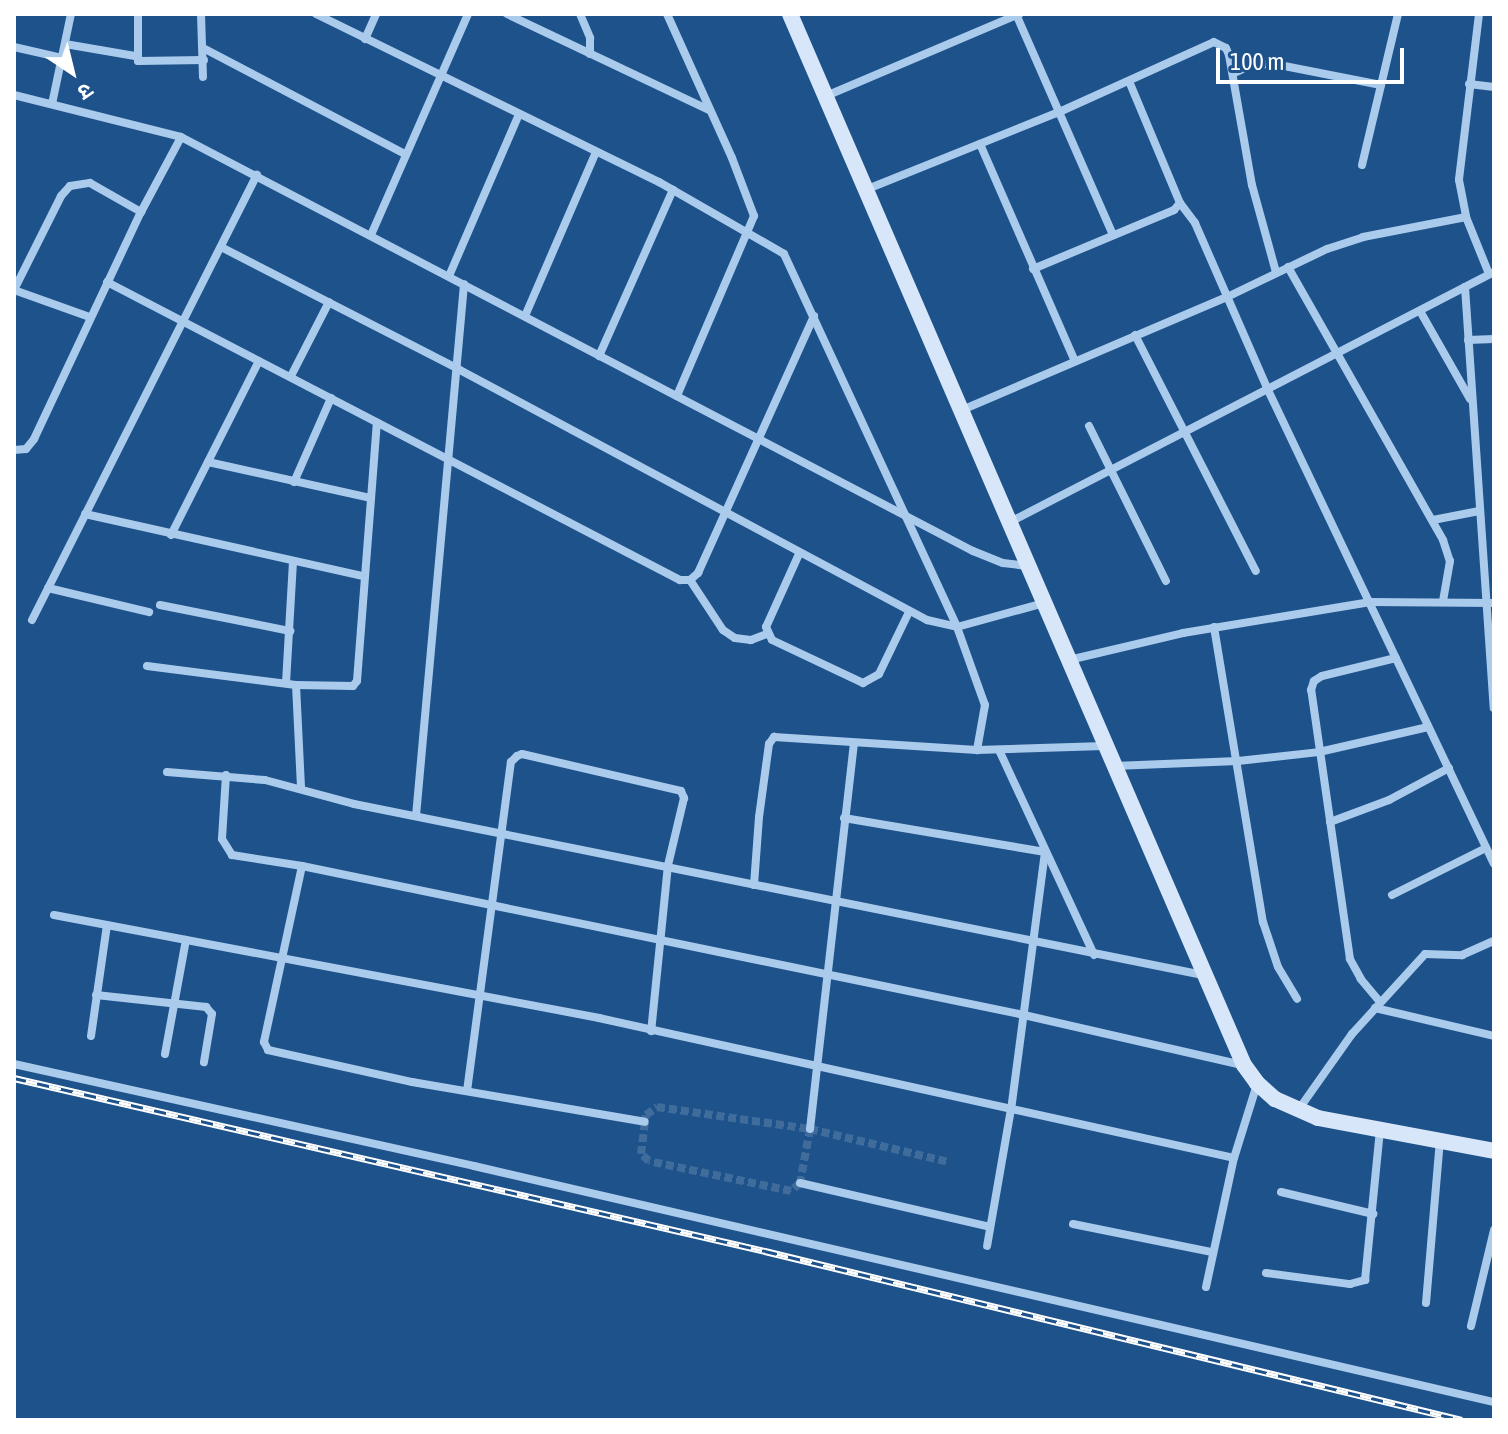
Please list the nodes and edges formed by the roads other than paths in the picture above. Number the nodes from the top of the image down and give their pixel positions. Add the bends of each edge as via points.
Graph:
1 (71, 14) edge
2 (138, 14) edge
3 (201, 14) edge
4 (316, 14) edge
5 (376, 14) edge
6 (468, 14) edge
7 (507, 14) edge
8 (580, 14) edge
9 (667, 14) edge
10 (790, 14) edge
11 (1017, 14) edge
12 (1398, 14) edge
13 (1479, 14) edge
14 (365, 39) junction
15 (65, 44) junction
16 (14, 47) edge
17 (203, 48) junction
18 (590, 54) junction
19 (135, 56) junction
20 (62, 58) junction
21 (204, 60) junction
22 (1234, 73) junction
23 (203, 77) dead end
24 (440, 77) junction
25 (1129, 81) junction
26 (1469, 84) junction
27 (1381, 85) junction
28 (1494, 87) edge
29 (14, 95) edge
30 (826, 96) junction
31 (52, 104) junction
32 (710, 110) junction
33 (1057, 113) junction
34 (519, 114) junction
35 (181, 137) junction
36 (980, 144) junction
37 (596, 152) junction
38 (405, 154) junction
39 (1362, 165) dead end
40 (257, 175) junction
41 (673, 190) junction
42 (865, 190) junction
43 (1180, 203) junction
44 (141, 212) junction
45 (1466, 217) junction
46 (749, 232) junction
47 (371, 235) junction
48 (1113, 235) junction
49 (221, 247) junction
50 (1288, 267) junction
51 (1033, 269) junction
52 (1276, 272) junction
53 (1492, 273) edge
54 (449, 276) junction
55 (107, 282) junction
56 (464, 284) junction
57 (1465, 287) junction
58 (14, 290) edge
59 (1225, 298) junction
60 (329, 302) junction
61 (1420, 311) junction
62 (525, 316) junction
63 (814, 316) junction
64 (90, 317) junction
65 (182, 322) junction
66 (1135, 335) junction
67 (1494, 339) edge
68 (1468, 340) junction
69 (1337, 355) junction
70 (599, 356) junction
71 (259, 361) junction
72 (1075, 361) junction
73 (458, 369) junction
74 (291, 376) junction
75 (1267, 388) junction
76 (677, 396) junction
77 (331, 398) junction
78 (1472, 403) junction
79 (961, 410) junction
80 (377, 423) junction
81 (1089, 426) dead end
82 (1185, 433) junction
83 (759, 439) junction
84 (14, 450) edge
85 (208, 462) junction
86 (448, 462) junction
87 (1111, 470) junction
88 (294, 482) junction
89 (370, 498) junction
90 (1479, 511) junction
91 (85, 514) junction
92 (726, 514) junction
93 (910, 518) junction
94 (1433, 520) junction
95 (1010, 522) junction
96 (171, 535) junction
97 (799, 554) junction
98 (293, 563) junction
99 (1029, 567) junction
100 (1256, 571) dead end
101 (363, 576) junction
102 (690, 580) junction
103 (1166, 581) dead end
104 (48, 588) junction
105 (1443, 601) junction
106 (1370, 602) junction
107 (1044, 603) junction
108 (1489, 603) edge
109 (160, 605) dead end
110 (149, 612) dead end
111 (909, 612) junction
112 (32, 620) dead end
113 (957, 627) junction
114 (1214, 627) junction
115 (290, 631) junction
116 (767, 634) junction
117 (1396, 658) junction
118 (1069, 660) junction
119 (147, 666) dead end
120 (286, 683) junction
121 (296, 685) junction
122 (1494, 708) edge
123 (1428, 727) junction
124 (854, 743) junction
125 (1104, 746) junction
126 (977, 750) junction
127 (999, 750) junction
128 (1319, 752) junction
129 (1238, 761) junction
130 (1114, 766) junction
131 (1449, 768) junction
132 (167, 772) dead end
133 (226, 775) junction
134 (301, 789) junction
135 (416, 816) junction
136 (844, 818) junction
137 (1330, 822) junction
138 (503, 831) junction
139 (1486, 848) junction
140 (1045, 852) junction
141 (1494, 864) edge
142 (668, 865) junction
143 (302, 866) junction
144 (754, 885) junction
145 (1392, 895) dead end
146 (837, 901) junction
147 (494, 908) junction
148 (54, 915) dead end
149 (107, 925) junction
150 (1035, 939) junction
151 (186, 940) junction
152 (661, 940) junction
153 (1494, 941) edge
154 (1094, 955) junction
155 (282, 958) junction
156 (828, 975) junction
157 (1203, 975) junction
158 (481, 994) junction
159 (96, 995) junction
160 (1297, 999) dead end
161 (175, 1003) junction
162 (1378, 1005) junction
163 (1024, 1015) junction
164 (651, 1031) junction
165 (91, 1036) dead end
166 (1494, 1036) edge
167 (165, 1054) dead end
168 (204, 1062) dead end
169 (14, 1064) edge
170 (1244, 1065) junction
171 (817, 1066) junction
172 (1257, 1083) junction
173 (467, 1091) junction
174 (1011, 1109) junction
175 (1299, 1109) junction
176 (645, 1122) dead end
177 (810, 1129) tunnel mouth
178 (1380, 1129) junction
179 (1440, 1141) junction
180 (1494, 1151) edge
181 (1234, 1158) junction
182 (800, 1183) dead end
183 (1281, 1192) dead end
184 (1373, 1214) junction
185 (1073, 1224) dead end
186 (990, 1227) junction
187 (1494, 1230) edge
188 (987, 1246) dead end
189 (1212, 1252) junction
190 (1266, 1273) dead end
191 (1206, 1287) dead end
192 (1426, 1303) dead end
193 (1471, 1326) dead end
194 (1494, 1402) edge

1 - 15 street
2 - 19 street
3 - 17 street
4 - 14 street
5 - 14 street
6 - 24 street
7 - 18 street
8 - 18 street
9 - 32 street
10 - 30 street
11 - 30 street
11 - 33 street
12 - 27 street
13 - 26 street
14 - 24 street
15 - 19 street
15 - 20 street
16 - 20 street
17 - 21 street
17 - 38 street
18 - 32 street
19 - 21 street via 143,64
20 - 31 street
21 - 23 street
22 - 25 street via 1226,48 1214,42
22 - 27 street via 1274,64
22 - 52 street via 1252,185
24 - 34 street
24 - 38 street
25 - 33 street
25 - 43 street
26 - 28 street
26 - 45 street via 1459,180
27 - 39 street
29 - 31 street
30 - 42 street
31 - 35 street
32 - 46 street via 753,210
33 - 36 street
33 - 48 street
34 - 37 street
34 - 54 street
35 - 40 street
35 - 44 street
36 - 42 street
36 - 51 street
37 - 41 street
37 - 62 street
38 - 47 street
40 - 47 street
40 - 49 street
41 - 46 street
41 - 70 street
42 - 79 street
43 - 48 street
43 - 59 street via 1195,223
44 - 55 street
44 - 58 street via 90,183 70,186
45 - 50 street via 1363,237
45 - 53 street
46 - 63 street via 784,254
46 - 76 street
47 - 54 street
48 - 51 street
49 - 60 street
49 - 65 street
50 - 52 street
50 - 69 street
51 - 72 street
52 - 59 street
53 - 57 street
54 - 56 street
55 - 64 street
55 - 65 street
56 - 62 street
56 - 73 street
57 - 61 street
57 - 68 street
58 - 64 street
59 - 66 street
59 - 75 street
60 - 73 street
60 - 74 street
61 - 69 street
61 - 78 street
62 - 70 street
63 - 83 street
63 - 93 street
64 - 84 street via 34,439 26,449
65 - 71 street
65 - 91 street
66 - 72 street
66 - 82 street
67 - 68 street
68 - 78 street
69 - 75 street
69 - 94 street
70 - 76 street
71 - 74 street
71 - 85 street
72 - 79 street
73 - 86 street
73 - 92 street
74 - 77 street
75 - 82 street
75 - 106 street
76 - 83 street
77 - 80 street
77 - 88 street
78 - 90 street
79 - 95 street
80 - 86 street
80 - 89 street
81 - 87 street
82 - 87 street
82 - 100 street
83 - 92 street
83 - 93 street
85 - 88 street
85 - 96 street
86 - 102 street via 680,580
86 - 135 street
87 - 95 street
87 - 103 street
88 - 89 street
89 - 101 street
90 - 94 street
90 - 108 street
91 - 96 street
91 - 104 street
92 - 97 street
92 - 102 street
93 - 99 street via 983,555
93 - 113 street
94 - 105 street via 1450,561
95 - 99 street
96 - 98 street
97 - 111 street
97 - 116 street
98 - 101 street
98 - 115 street
99 - 107 street
101 - 121 street via 357,681 347,688
102 - 116 street via 723,630 751,640
104 - 110 street
104 - 112 street
105 - 106 street
105 - 108 street
106 - 114 street
106 - 117 street
107 - 113 street
107 - 118 street
108 - 122 street
109 - 115 street
111 - 113 street
111 - 116 street via 879,674 863,683
113 - 126 street via 985,705
114 - 118 street
114 - 129 street
115 - 120 street
117 - 123 street
117 - 128 street via 1314,681
118 - 125 street
119 - 120 street
120 - 121 street
121 - 134 street
123 - 128 street
123 - 131 street
124 - 126 street
124 - 136 street
124 - 144 street via 774,737 769,744
125 - 127 street
125 - 130 street
126 - 127 street
127 - 140 street
128 - 129 street
128 - 137 street
129 - 130 street
129 - 160 street via 1263,922 1278,967
130 - 157 street
131 - 137 street via 1389,800
131 - 139 street
132 - 133 street
133 - 134 street
133 - 143 street via 224,848 232,855
134 - 135 street
135 - 138 street
136 - 140 street
136 - 146 street
137 - 162 street via 1350,959
138 - 142 street
138 - 142 street via 511,762 522,754 681,791 684,798
138 - 147 street
139 - 141 street
139 - 145 street
140 - 150 street
140 - 154 street
142 - 144 street
142 - 152 street
143 - 147 street
143 - 155 street
144 - 146 street
146 - 150 street
146 - 156 street
147 - 152 street
147 - 158 street
148 - 149 street
149 - 151 street
149 - 159 street
150 - 154 street
150 - 163 street
151 - 155 street
151 - 161 street
152 - 156 street
152 - 164 street
153 - 162 street via 1462,955 1425,954
154 - 157 street
155 - 158 street
155 - 173 street via 264,1042 268,1050
156 - 163 street
156 - 171 street
157 - 170 street
158 - 164 street
158 - 173 street
159 - 161 street
159 - 165 street
161 - 167 street
161 - 168 street via 210,1010
162 - 166 street
162 - 175 street
163 - 170 street
163 - 174 street
164 - 171 street
169 - 194 street
170 - 172 street
171 - 174 street
171 - 177 street
172 - 175 street via 1275,1099
172 - 181 street
173 - 176 street
174 - 181 street
174 - 186 street
175 - 178 street via 1318,1118
178 - 179 street
178 - 184 street
179 - 180 street
179 - 192 street
181 - 189 street
182 - 186 street
183 - 184 street
184 - 190 street via 1367,1273 1360,1282
185 - 189 street
186 - 188 street
187 - 193 street
189 - 191 street

